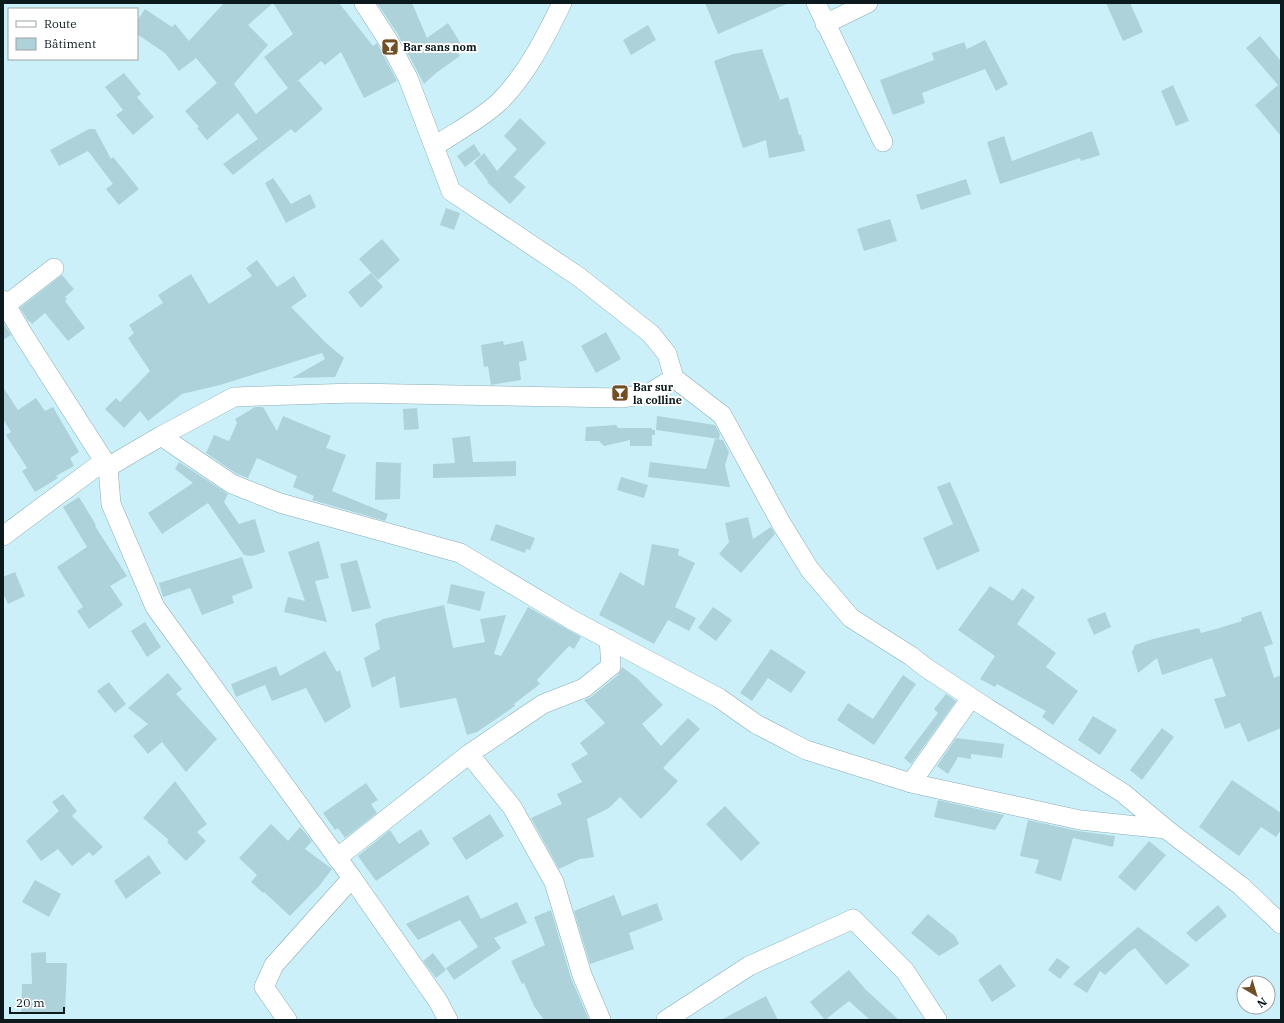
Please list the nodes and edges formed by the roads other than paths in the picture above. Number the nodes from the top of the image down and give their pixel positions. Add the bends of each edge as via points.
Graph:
1 (364, 3) edge
2 (562, 3) edge
3 (816, 3) edge
4 (868, 3) edge
5 (825, 24) junction
6 (883, 142) dead end
7 (435, 146) junction
8 (54, 268) dead end
9 (4, 303) edge
10 (674, 378) junction
11 (161, 436) junction
12 (106, 464) junction
13 (3, 536) edge
14 (609, 639) junction
15 (971, 698) junction
16 (469, 754) junction
17 (911, 783) junction
18 (1166, 829) junction
19 (337, 858) junction
20 (352, 878) junction
21 (1281, 924) edge
22 (286, 1020) edge
23 (448, 1020) edge
24 (601, 1020) edge
25 (666, 1020) edge
26 (937, 1020) edge

1 - 7 street via 399,60
2 - 7 street via 542,43 515,83 498,102 477,119
3 - 5 street
4 - 5 street
5 - 6 street
7 - 10 street via 451,191 579,277 651,334 667,354
8 - 9 street
9 - 12 street
10 - 11 street via 648,394 621,398 353,393 234,397
10 - 15 street via 722,415 781,523 810,570 851,618
11 - 12 street
11 - 14 street via 232,484 280,503 460,553 572,620
12 - 13 street
12 - 19 street via 111,504 155,607
14 - 16 street via 611,666 584,688 543,704
14 - 17 street via 719,698 756,724 806,750
15 - 17 street
15 - 18 street via 1123,793
16 - 19 street
16 - 24 street via 512,807 554,882 582,976
17 - 18 street via 1080,820
18 - 21 street via 1241,886
19 - 20 street
20 - 22 street via 274,965 264,987
20 - 23 street via 438,1001
25 - 26 street via 749,966 853,919 905,971

